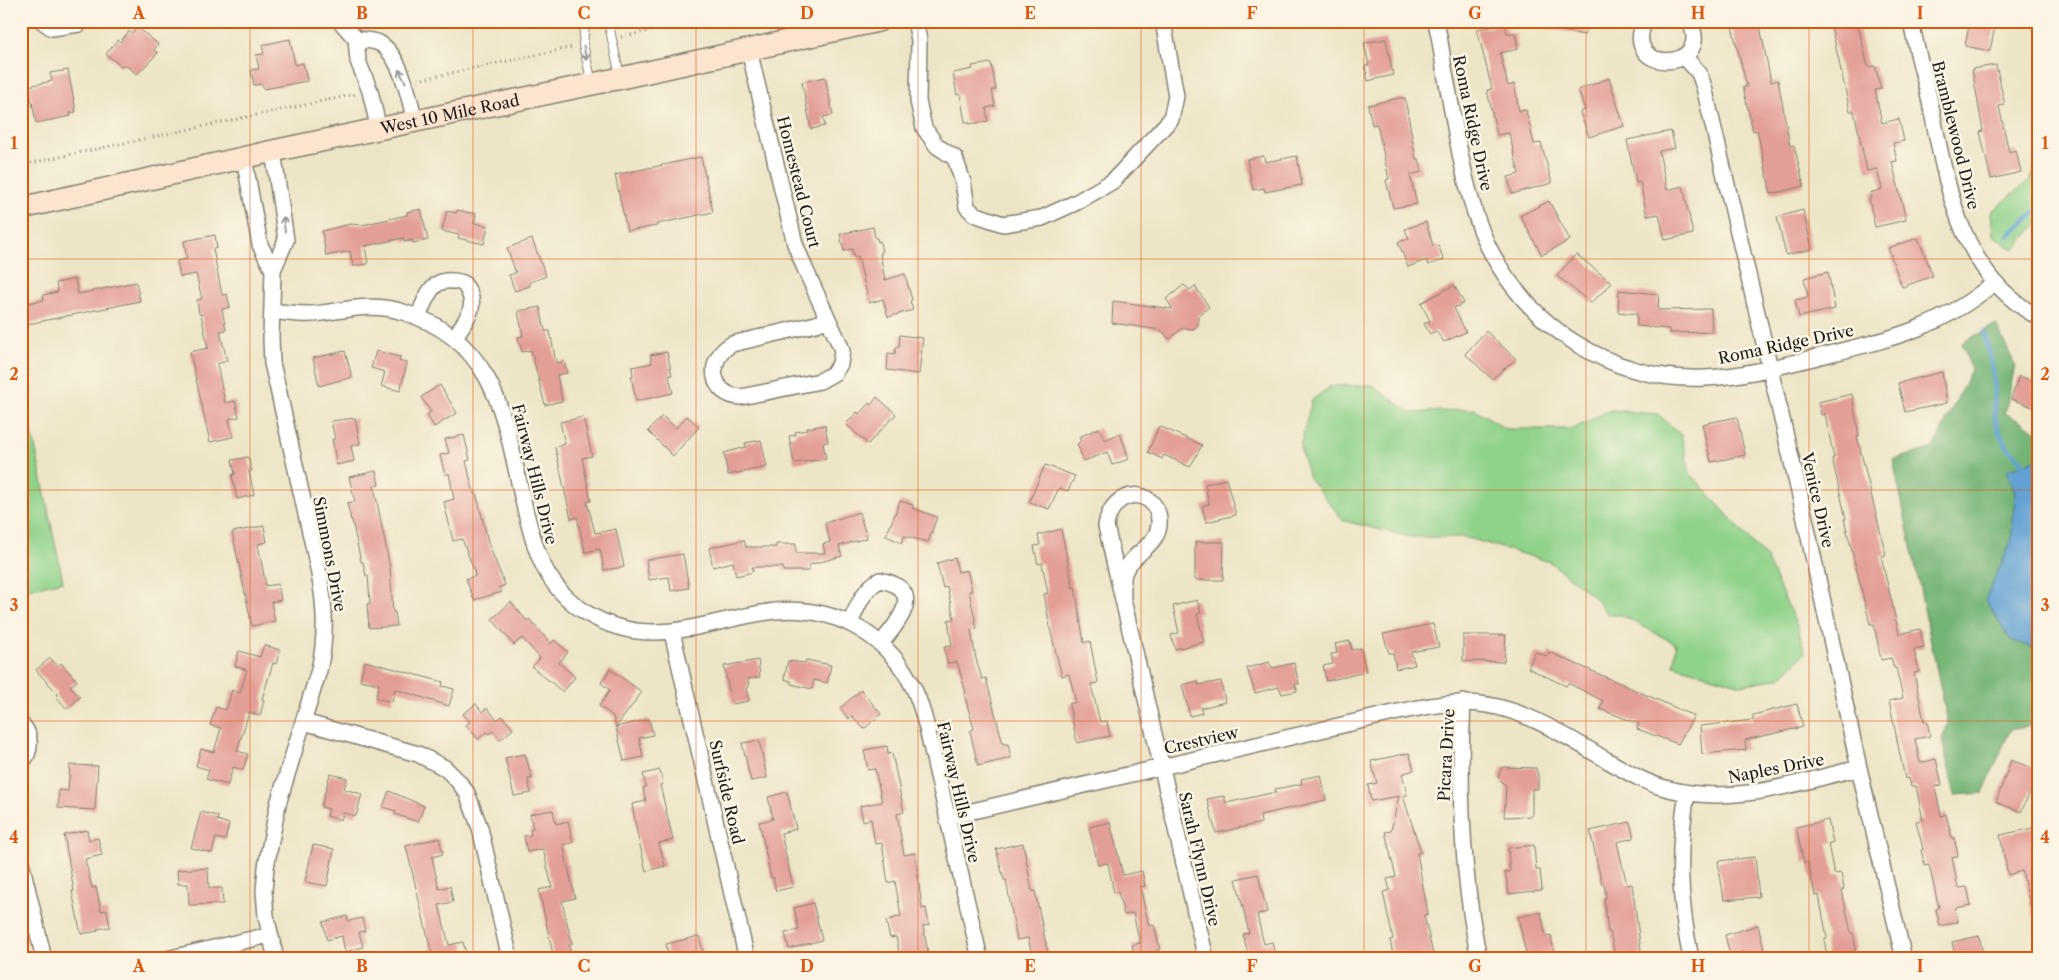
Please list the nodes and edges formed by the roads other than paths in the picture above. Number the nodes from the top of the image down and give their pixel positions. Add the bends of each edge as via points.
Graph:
1 (42, 21) edge
2 (80, 21) edge
3 (340, 21) edge
4 (585, 21) edge
5 (608, 21) edge
6 (915, 21) edge
7 (1164, 21) edge
8 (1645, 21) edge
9 (1689, 21) edge
10 (1911, 21) edge
11 (868, 22) edge
12 (1436, 23) edge
13 (356, 39) junction
14 (749, 50) junction
15 (1684, 56) junction
16 (621, 78) junction
17 (592, 84) junction
18 (415, 122) junction
19 (378, 130) junction
20 (273, 151) junction
21 (244, 158) junction
22 (21, 208) edge
23 (273, 270) junction
24 (1995, 282) junction
25 (272, 311) junction
26 (418, 317) junction
27 (2038, 317) edge
28 (828, 319) junction
29 (454, 338) junction
30 (1769, 368) junction
31 (1123, 599) junction
32 (850, 623) junction
33 (672, 632) junction
34 (881, 643) junction
35 (1463, 702) junction
36 (304, 722) junction
37 (21, 724) edge
38 (21, 762) edge
39 (1160, 767) junction
40 (1859, 768) junction
41 (1687, 793) junction
42 (947, 817) junction
43 (21, 862) edge
44 (269, 935) junction
45 (44, 959) edge
46 (166, 959) edge
47 (276, 959) edge
48 (510, 959) edge
49 (747, 959) edge
50 (980, 959) edge
51 (1206, 959) edge
52 (1479, 959) edge
53 (1691, 959) edge
54 (1904, 959) edge

1 - 2 street via 52,28 79,24
3 - 13 street
4 -> 17 lane via 583,45
5 - 16 lane
6 - 7 street via 919,40 918,101 924,128 937,146 955,158 967,207 974,214 1003,224 1042,218 1113,181 1171,119 1176,96
8 - 15 street via 1640,36 1642,45 1652,58 1668,62
9 - 15 street via 1694,31 1693,41
10 - 24 street, Bramblewood Drive via 1946,183 1973,254
11 - 14 main road, West 10 Mile Road
12 - 30 street, Roma Ridge Drive via 1472,201 1488,246 1525,302 1581,346 1621,366 1648,374 1704,378
18 -> 13 street via 406,83 392,56 378,42
13 - 19 street via 358,60 370,92
14 - 16 main road, West 10 Mile Road
14 - 28 street, Homestead Court via 793,235 803,266
15 - 30 street, Venice Drive via 1700,73 1704,87
16 - 17 main road, West 10 Mile Road
17 - 18 main road, West 10 Mile Road
18 - 19 main road, West 10 Mile Road
19 - 20 main road, West 10 Mile Road
20 - 21 main road, West 10 Mile Road
23 -> 20 street, Simmons Drive via 286,240
21 - 22 main road, West 10 Mile Road
21 - 23 street, Simmons Drive via 260,245
23 - 25 street, Simmons Drive
24 - 27 street, Bramblewood Drive
24 - 30 street, Roma Ridge Drive via 1962,308 1907,334
25 - 26 street, Fairway Hills Drive via 307,314 368,307
25 - 36 street, Simmons Drive via 272,363 320,578 326,620 324,648
26 - 29 street, Fairway Hills Drive
26 - 29 street via 435,285 447,280 463,282 470,291 472,309
28 - 28 street, Homestead Court via 842,351 838,368 827,378 741,397 728,394 717,382 714,375 716,361 724,348
29 - 33 street, Fairway Hills Drive via 486,373 498,399 533,544 551,580 572,602 598,619 632,630
30 - 40 street, Venice Drive
31 - 31 street via 1107,535 1107,516 1118,500 1141,496 1156,509 1158,530 1154,540 1132,559 1124,573
31 - 39 street, Sarah Flynn Drive
32 - 33 street, Fairway Hills Drive via 823,614 777,611
32 - 34 street, Fairway Hills Drive
32 - 34 street via 870,585 880,580 900,586 906,600 903,613
33 - 49 street, Surfside Road
34 - 42 street, Fairway Hills Drive via 911,682 920,704
35 - 39 street, Crestview via 1398,712
35 - 41 street, Picara Drive via 1502,708 1538,721 1650,784
35 - 52 street, Picara Drive via 1463,851
36 - 44 street, Simmons Drive via 271,832 264,891
36 - 48 street via 418,754 445,768 458,781 467,793 480,828
37 - 38 street via 29,737 29,749
39 - 42 street, Crestview
39 - 51 street, Sarah Flynn Drive
40 - 41 street, Naples Drive via 1746,794
40 - 54 street, Venice Drive
41 - 53 street via 1681,832 1680,876
42 - 50 street, Fairway Hills Drive
43 - 45 street
44 - 46 street
44 - 47 street, Simmons Drive

